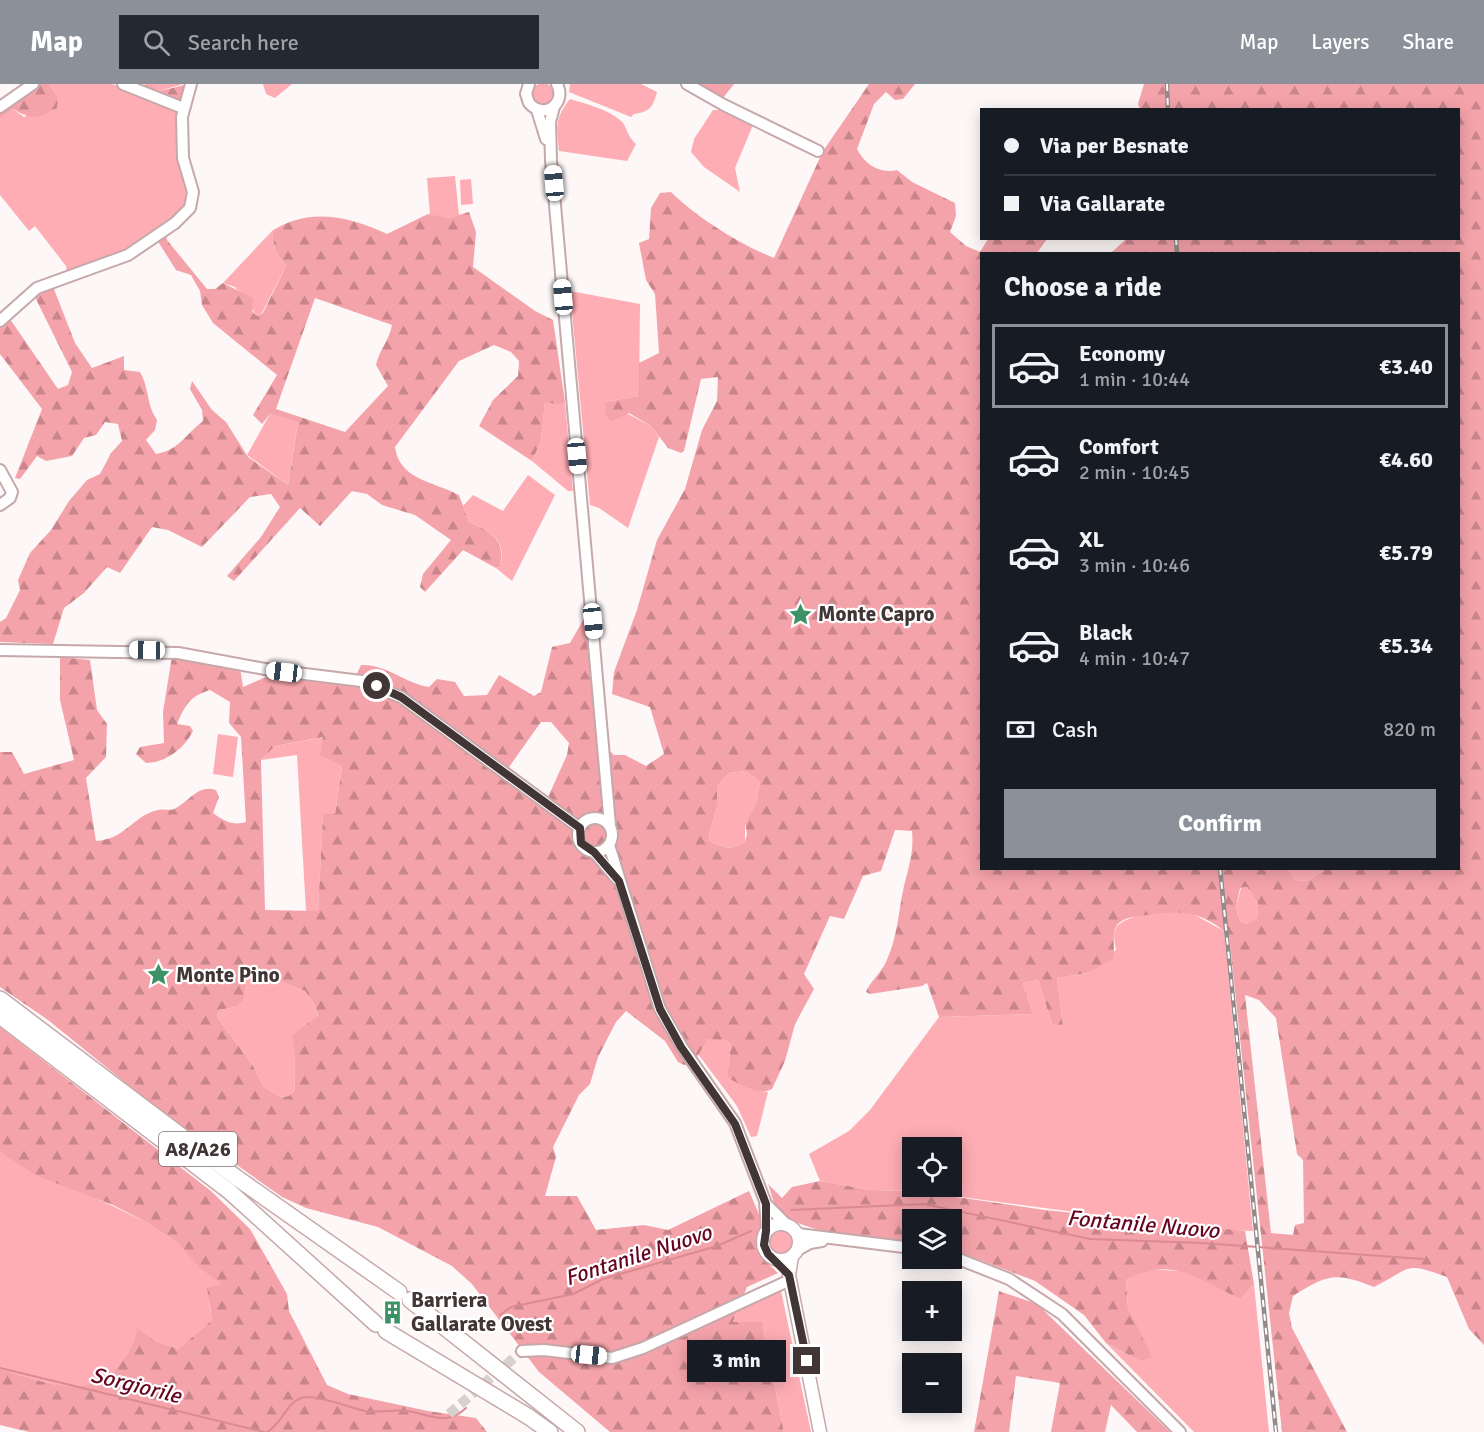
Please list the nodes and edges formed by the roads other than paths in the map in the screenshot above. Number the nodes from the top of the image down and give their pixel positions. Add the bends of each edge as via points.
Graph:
1 (33, 84) edge
2 (123, 84) edge
3 (191, 84) edge
4 (518, 84) edge
5 (557, 84) edge
6 (687, 84) edge
7 (527, 89) edge
8 (0, 107) edge
9 (554, 107) junction
10 (183, 108) junction
11 (537, 110) junction
12 (818, 151) dead end
13 (551, 160) junction
14 (0, 321) edge
15 (0, 470) edge
16 (0, 505) edge
17 (0, 650) edge
18 (606, 793) junction
19 (596, 818) junction
20 (610, 825) junction
21 (580, 828) junction
22 (609, 845) junction
23 (594, 852) junction
24 (619, 881) junction
25 (0, 999) edge
26 (0, 1016) edge
27 (766, 1204) junction
28 (786, 1224) junction
29 (766, 1231) junction
30 (798, 1234) junction
31 (828, 1240) junction
32 (902, 1247) edge
33 (795, 1253) junction
34 (772, 1258) junction
35 (962, 1260) edge
36 (789, 1277) junction
37 (522, 1351) tunnel mouth
38 (550, 1432) edge
39 (577, 1432) edge
40 (820, 1432) edge
41 (1180, 1432) edge

1 - 8 street
2 - 10 street
3 - 10 street
4 - 7 street
5 - 9 street via 560,94
6 - 12 street
7 - 11 street via 528,104
9 - 11 street
9 - 13 street via 550,122
10 - 14 street via 183,159 193,192 190,208 128,255 37,288
11 - 13 street
13 - 18 street
15 - 16 street via 12,492
17 - 21 street via 178,653 377,686 401,697
18 - 19 street
18 - 20 street
19 - 20 street
19 - 21 street
20 - 22 street
21 - 23 street via 581,843
22 - 23 street
22 - 24 street
23 - 24 street
24 - 27 street via 660,1009 681,1047 735,1124
25 - 39 highway, A8/A26 via 237,1178 405,1296
26 - 38 highway, A8/A26 via 229,1191 381,1328
27 - 28 street
27 - 29 street
28 - 29 main road
28 - 30 main road
29 - 34 main road via 764,1245
30 - 31 street
30 - 33 main road
31 - 32 street
31 - 33 street via 810,1243
33 - 34 main road via 786,1259
33 - 36 main road
34 - 36 main road
35 - 41 street via 1009,1279 1062,1314
36 - 37 street via 643,1348 612,1358
36 - 40 main road

